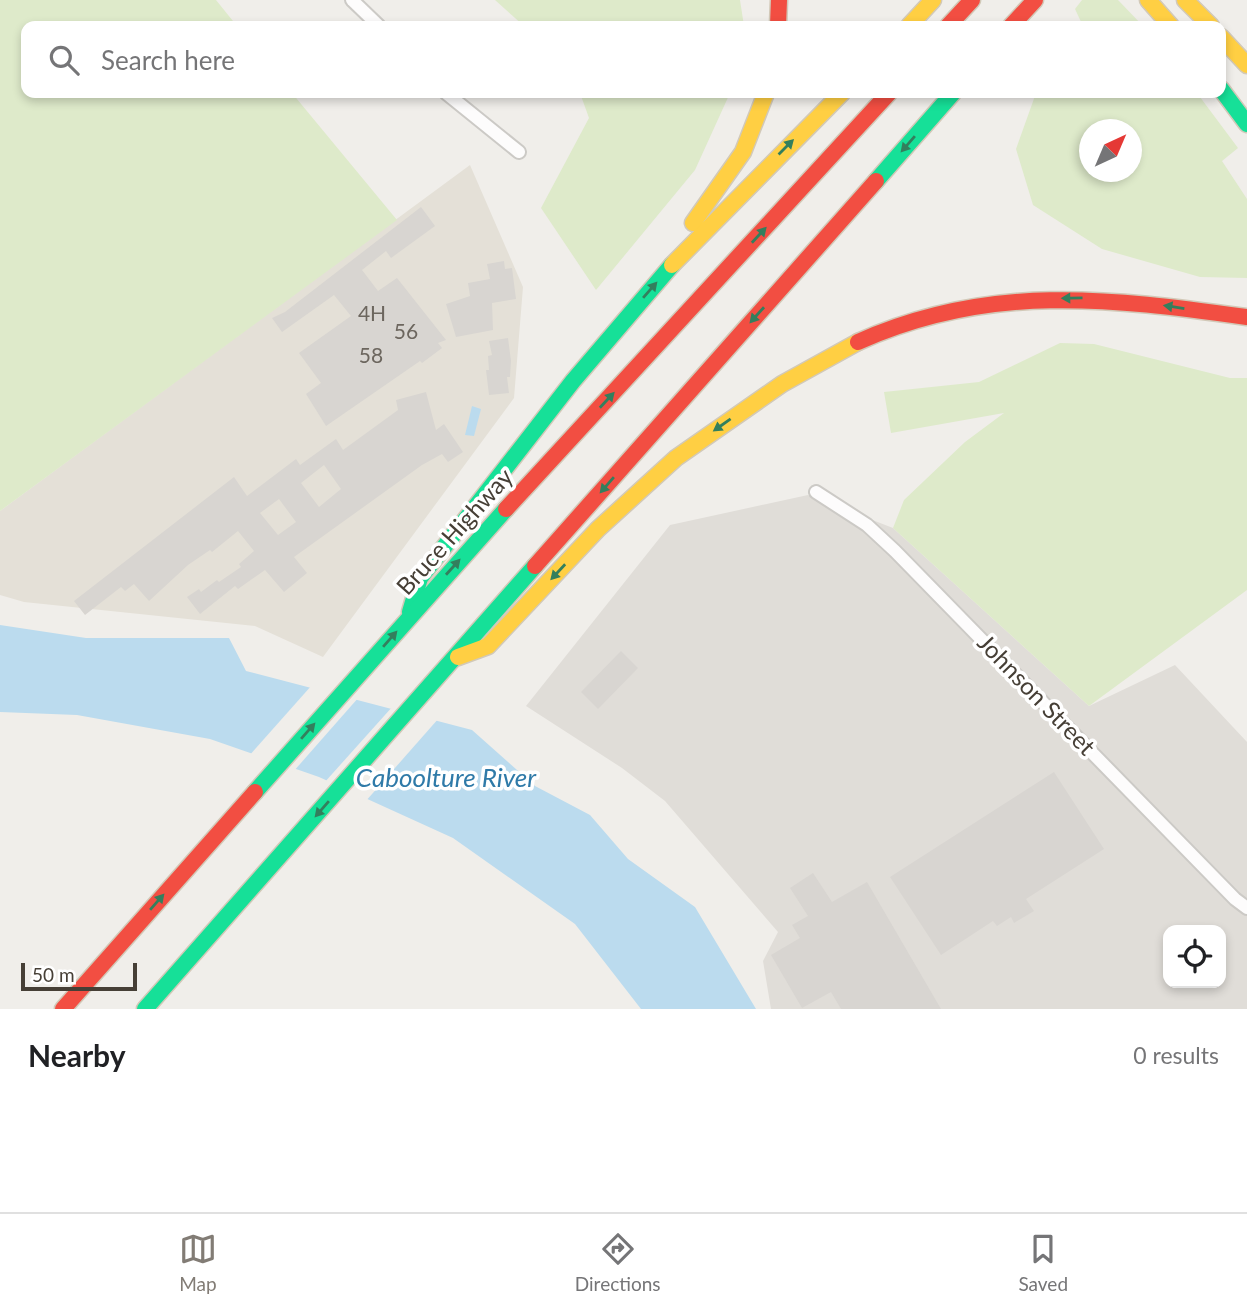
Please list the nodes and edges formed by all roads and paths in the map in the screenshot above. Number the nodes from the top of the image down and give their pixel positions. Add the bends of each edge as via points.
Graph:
1 (352, 0) edge
2 (779, 0) edge
3 (933, 0) edge
4 (971, 0) edge
5 (1034, 0) edge
6 (1148, 0) edge
7 (1185, 0) edge
8 (374, 21) edge
9 (778, 21) edge
10 (914, 21) edge
11 (952, 21) edge
12 (1015, 21) edge
13 (1167, 21) edge
14 (1205, 21) edge
15 (1226, 42) edge
16 (1247, 65) edge
17 (1226, 96) edge
18 (452, 98) edge
19 (764, 98) edge
20 (837, 98) edge
21 (884, 98) edge
22 (949, 98) edge
23 (1247, 124) edge
24 (519, 152) dead end
25 (670, 266) junction
26 (1247, 317) edge
27 (816, 492) dead end
28 (408, 618) junction
29 (456, 658) junction
30 (1247, 908) edge
31 (63, 1009) edge
32 (145, 1009) edge

1 - 8 street
2 - 9 main road
3 - 10 main road
4 - 11 main road
5 - 12 main road
6 - 13 main road
7 - 14 main road
15 - 16 main road
17 - 23 main road
18 - 24 street
19 - 25 main road via 743,152 681,239
25 -> 20 main road
28 -> 21 main road, Bruce Highway
22 -> 29 main road
28 -> 25 main road via 420,578 570,384
26 -> 29 main road via 1095,298 1023,300 936,315 857,342 782,384 676,458 598,529 488,646
27 - 30 street, Johnson Street via 867,525 895,551
31 -> 28 main road, Bruce Highway
29 -> 32 main road

